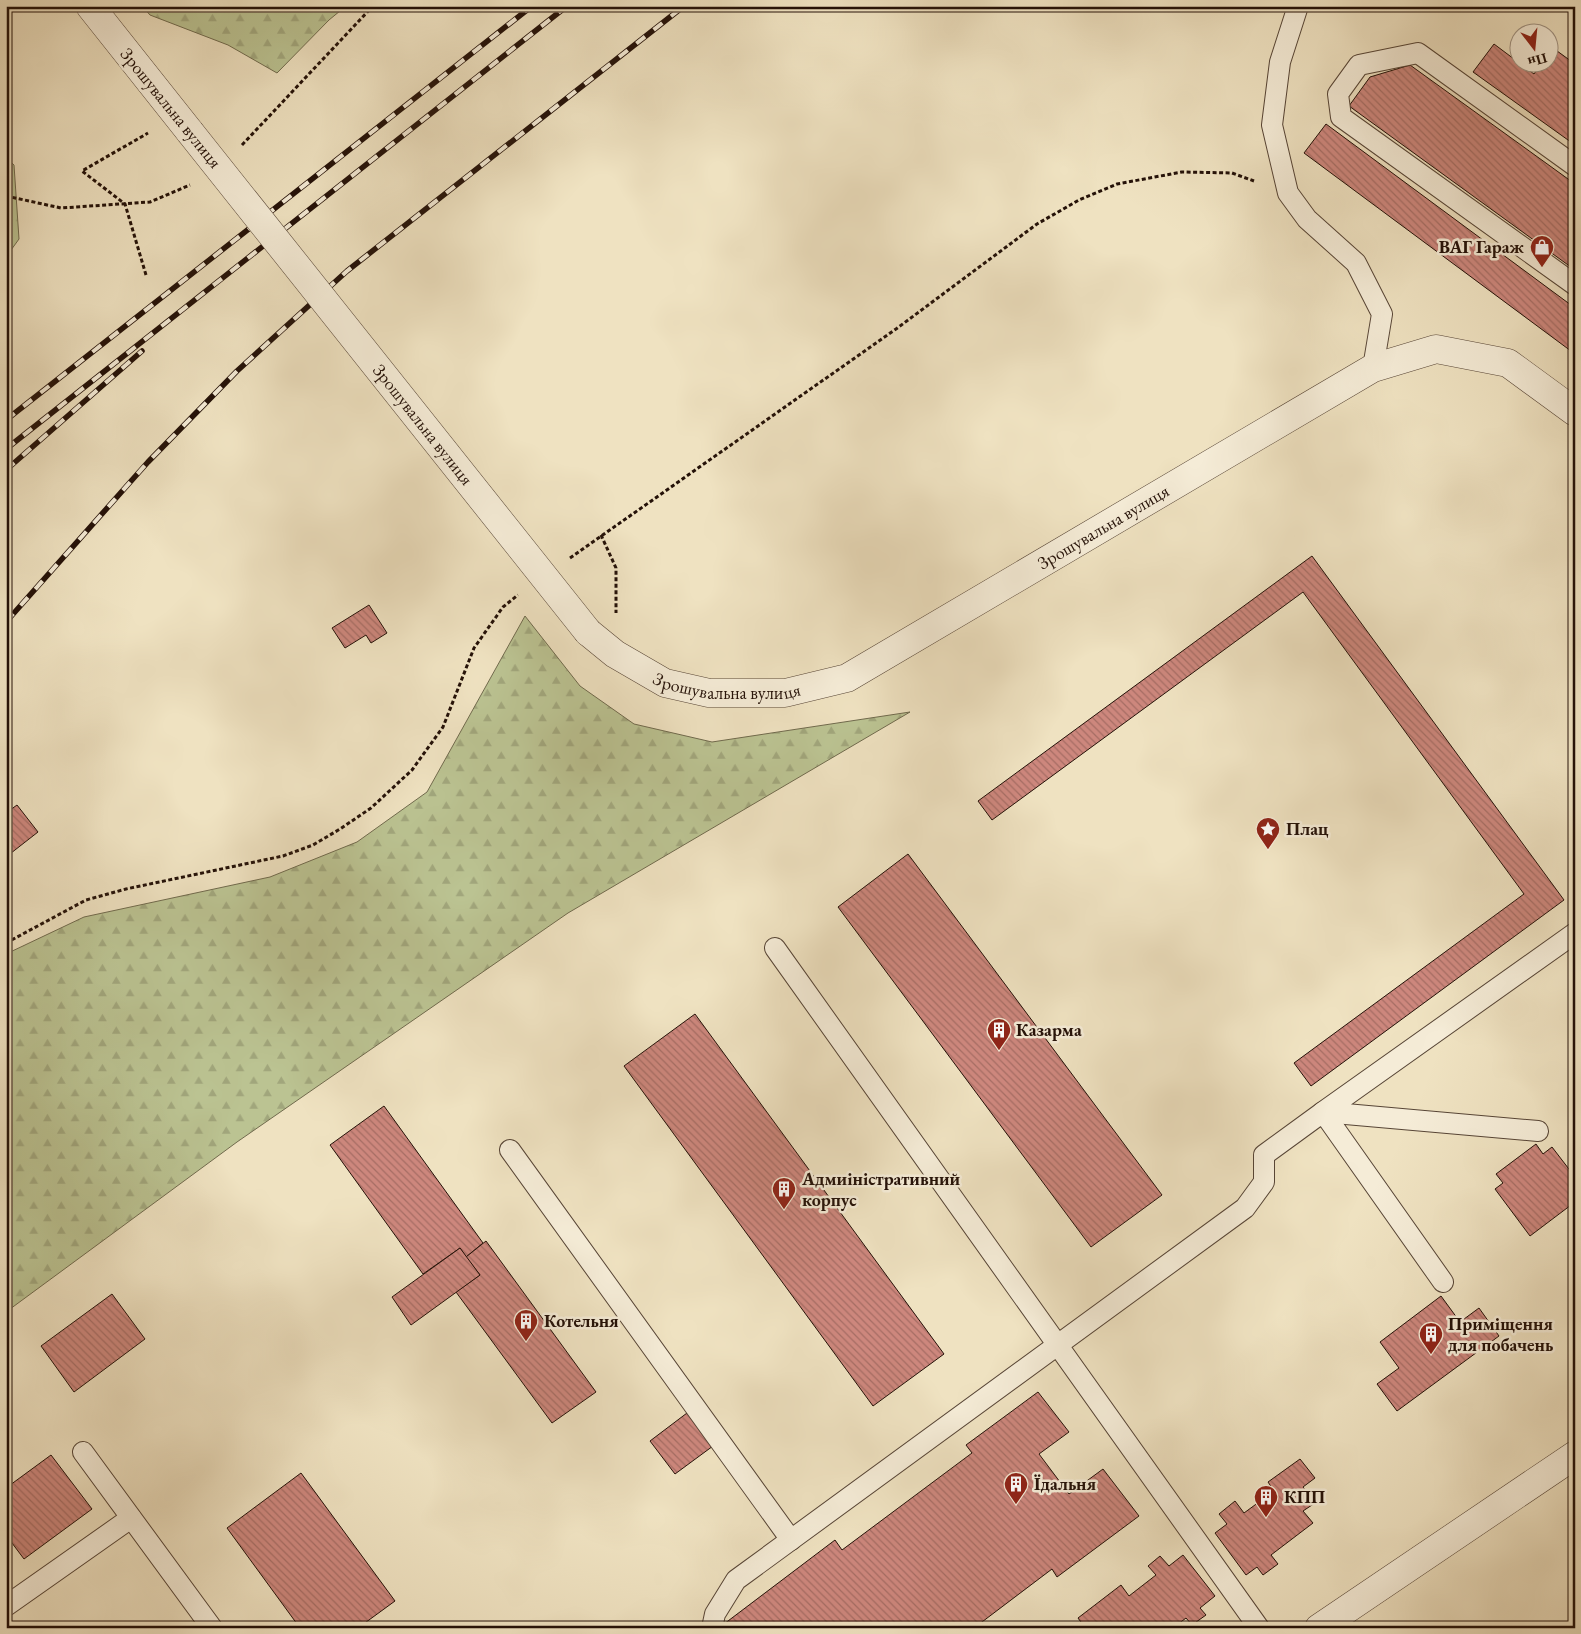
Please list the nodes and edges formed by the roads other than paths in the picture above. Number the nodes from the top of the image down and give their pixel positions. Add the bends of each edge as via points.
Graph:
1 (90, 6) edge
2 (1298, 6) edge
3 (1575, 166) edge
4 (1575, 285) edge
5 (1373, 368) junction
6 (1575, 412) edge
7 (1575, 933) edge
8 (775, 948) dead end
9 (1323, 1112) junction
10 (1538, 1131) dead end
11 (510, 1150) dead end
12 (1443, 1282) dead end
13 (1057, 1345) junction
14 (83, 1452) dead end
15 (1575, 1454) edge
16 (131, 1518) junction
17 (791, 1540) junction
18 (6, 1606) edge
19 (212, 1628) edge
20 (712, 1628) edge
21 (1259, 1628) edge
22 (1318, 1628) edge

1 - 5 street, Зрошувальна вулиця, bridge via 588,632 615,654 665,683 709,693 785,694 847,678
2 - 5 lane via 1280,62 1272,125 1288,193 1307,219 1356,263 1382,314
3 - 4 lane via 1418,53 1359,65 1338,94 1340,117
5 - 6 street, Зрошувальна вулиця via 1436,349 1508,363
7 - 9 lane
8 - 13 lane
9 - 10 lane
9 - 12 lane
9 - 13 lane via 1264,1155 1264,1182 1245,1208
11 - 17 lane
13 - 17 lane
13 - 21 lane
14 - 16 lane
15 - 22 street
16 - 18 lane
16 - 19 lane
17 - 20 lane via 736,1580 715,1614

